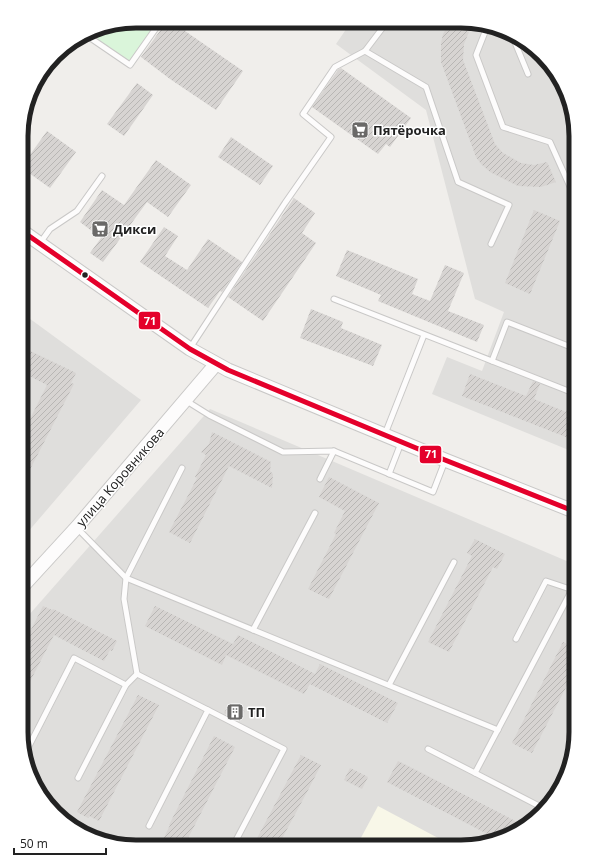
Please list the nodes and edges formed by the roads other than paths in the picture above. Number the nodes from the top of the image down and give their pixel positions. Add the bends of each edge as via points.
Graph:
1 (156, 28) edge
2 (382, 28) edge
3 (485, 31) edge
4 (90, 38) edge
5 (517, 43) edge
6 (365, 51) junction
7 (528, 74) dead end
8 (102, 176) dead end
9 (569, 184) edge
10 (28, 236) edge
11 (39, 244) junction
12 (491, 244) dead end
13 (334, 299) dead end
14 (424, 335) junction
15 (569, 346) edge
16 (190, 349) junction
17 (492, 361) junction
18 (216, 364) junction
19 (569, 391) edge
20 (185, 400) junction
21 (384, 435) junction
22 (402, 442) junction
23 (334, 451) junction
24 (445, 460) junction
25 (182, 468) dead end
26 (389, 474) junction
27 (320, 478) dead end
28 (569, 509) edge
29 (315, 512) dead end
30 (76, 527) junction
31 (454, 562) dead end
32 (126, 578) junction
33 (28, 580) edge
34 (569, 588) edge
35 (569, 599) edge
36 (254, 630) junction
37 (516, 639) dead end
38 (136, 674) junction
39 (126, 685) junction
40 (389, 685) junction
41 (208, 710) junction
42 (498, 730) junction
43 (29, 746) edge
44 (428, 749) dead end
45 (475, 773) junction
46 (78, 778) dead end
47 (539, 806) edge
48 (149, 826) dead end
49 (236, 840) edge

1 - 4 lane via 130,66
2 - 6 lane
3 - 9 lane via 476,55 503,126 550,142
5 - 7 lane
6 - 12 lane via 426,87 458,182 509,205
6 - 16 lane via 335,67 303,114 331,137
8 - 11 lane via 77,211 50,229
10 - 11 street
11 - 16 street
13 - 14 lane
14 - 17 lane
14 - 21 lane
15 - 17 lane via 507,322
16 - 18 street
17 - 19 lane
18 - 20 street, улица Коровникова
18 - 21 street
20 - 23 lane via 208,415 283,452
20 - 30 street, улица Коровникова
21 - 22 street
22 - 24 street
22 - 26 lane
23 - 26 lane
23 - 27 lane
24 - 26 lane via 433,492
24 - 28 street
25 - 32 lane
29 - 36 lane
30 - 32 lane
30 - 33 street, улица Коровникова
31 - 40 lane
32 - 36 lane
32 - 38 lane via 124,599
34 - 37 lane via 546,581
35 - 42 lane
36 - 40 lane
38 - 39 lane
38 - 41 lane
39 - 43 lane via 74,658
39 - 46 lane
40 - 42 lane
41 - 48 lane
41 - 49 lane via 284,749
42 - 45 lane
44 - 45 lane
45 - 47 lane

